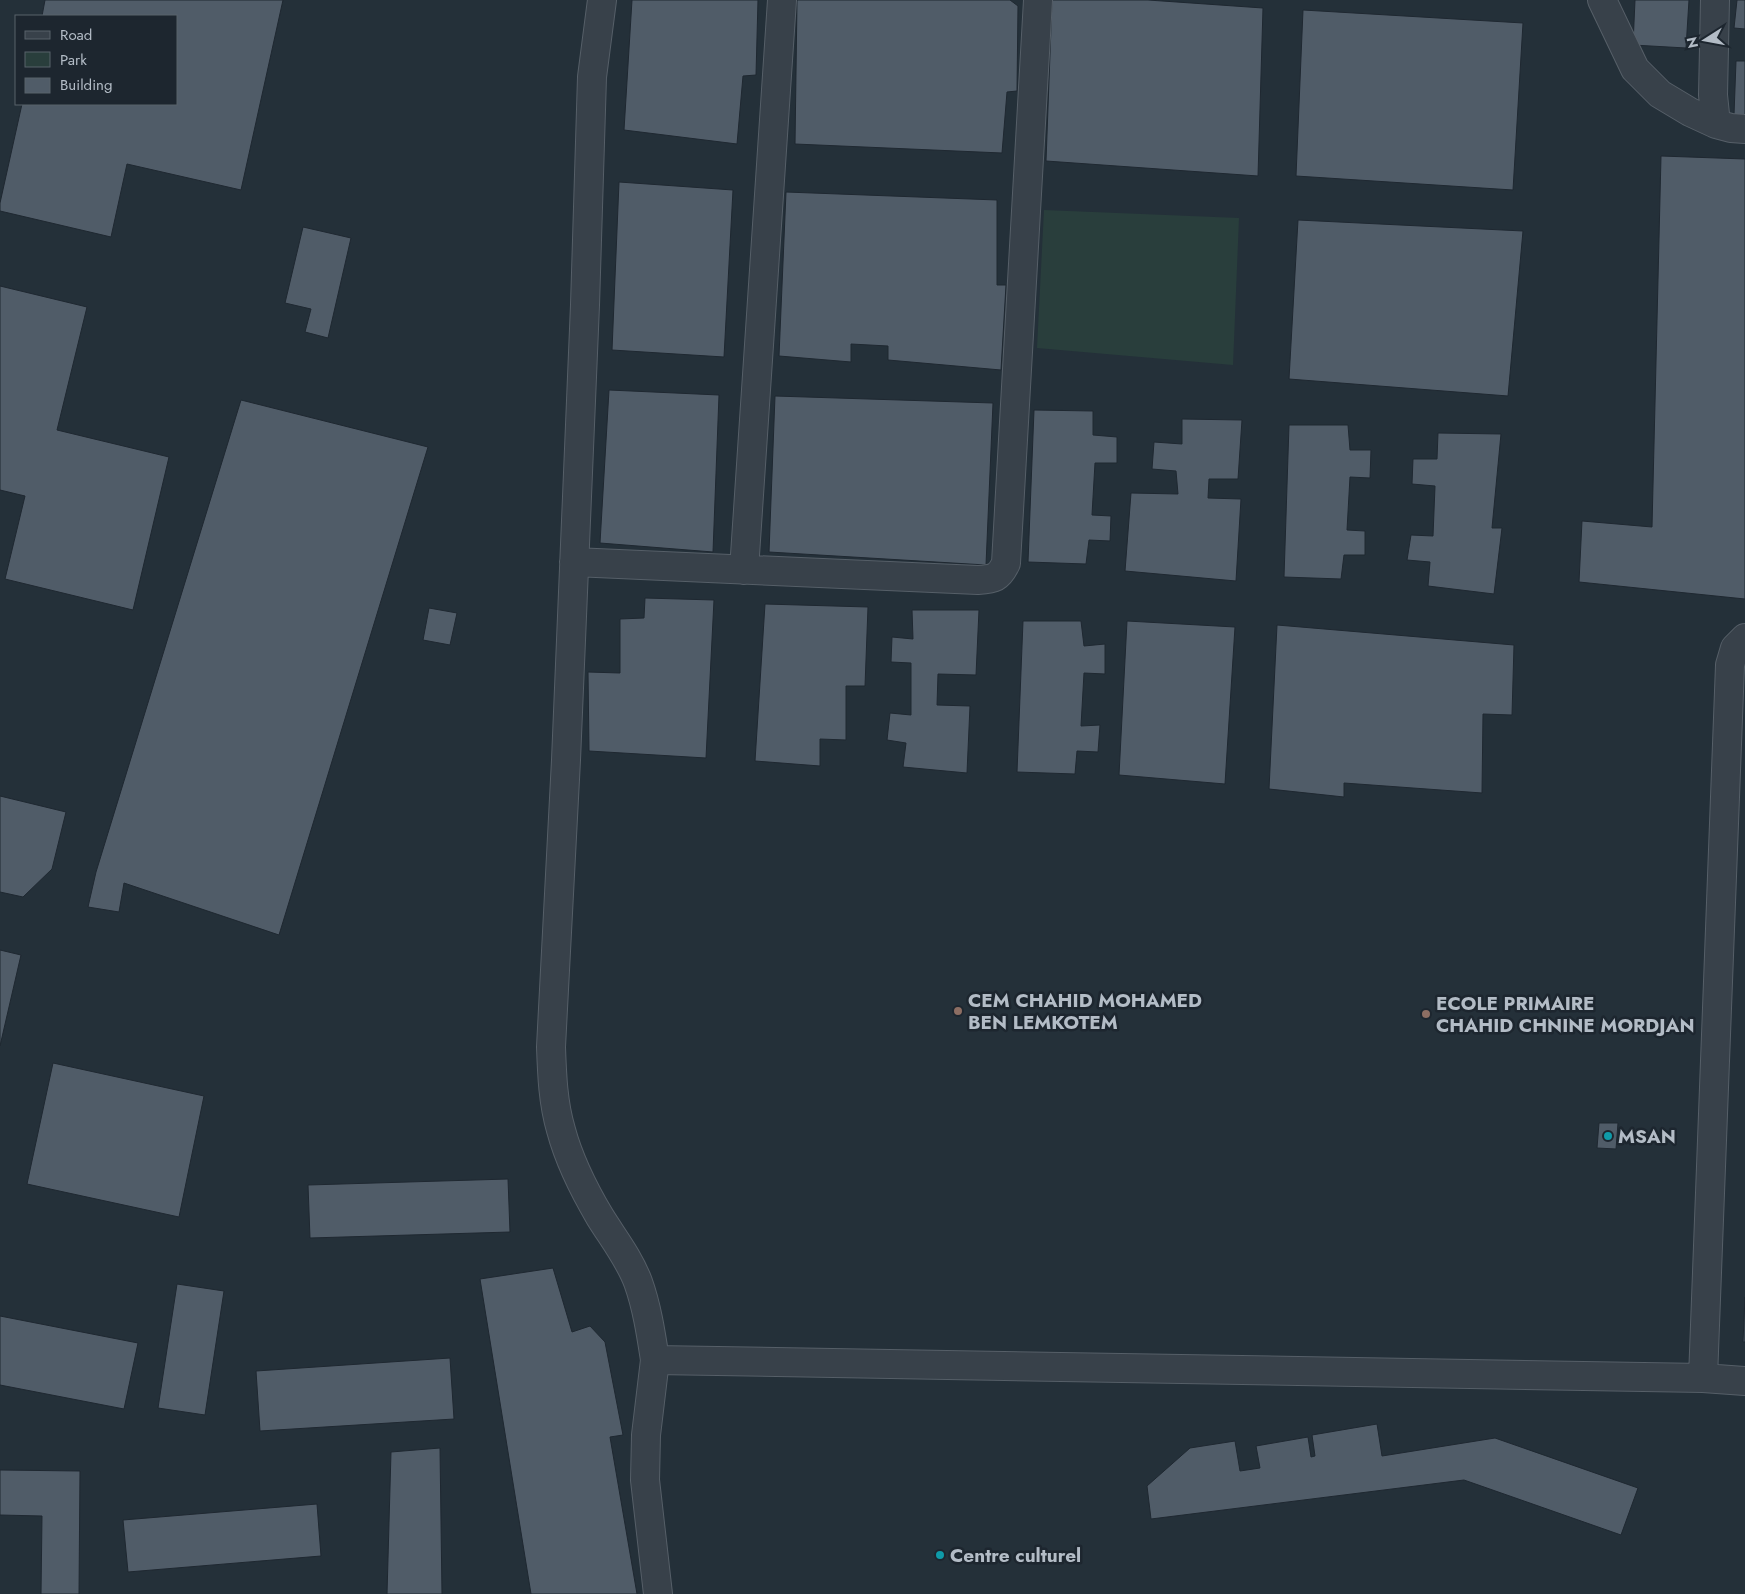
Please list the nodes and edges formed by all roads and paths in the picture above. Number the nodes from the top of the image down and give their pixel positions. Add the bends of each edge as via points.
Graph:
1 (602, 0) edge
2 (782, 0) edge
3 (1038, 0) edge
4 (1602, 0) edge
5 (1715, 0) edge
6 (1716, 124) junction
7 (1745, 129) edge
8 (574, 562) junction
9 (744, 570) junction
10 (1745, 638) edge
11 (655, 1360) junction
12 (1703, 1378) junction
13 (1745, 1381) edge
14 (658, 1594) edge

1 - 8 street via 592,77
2 - 9 street
3 - 9 street via 1006,563 1001,574 978,580
4 - 6 street via 1636,69 1660,94
5 - 6 street via 1713,95
6 - 7 street
8 - 9 street
8 - 11 street via 550,1048 552,1088 561,1130 576,1171 638,1282 650,1324
10 - 12 street via 1735,648 1730,666
11 - 12 street
11 - 14 street via 646,1435 645,1480
12 - 13 street

